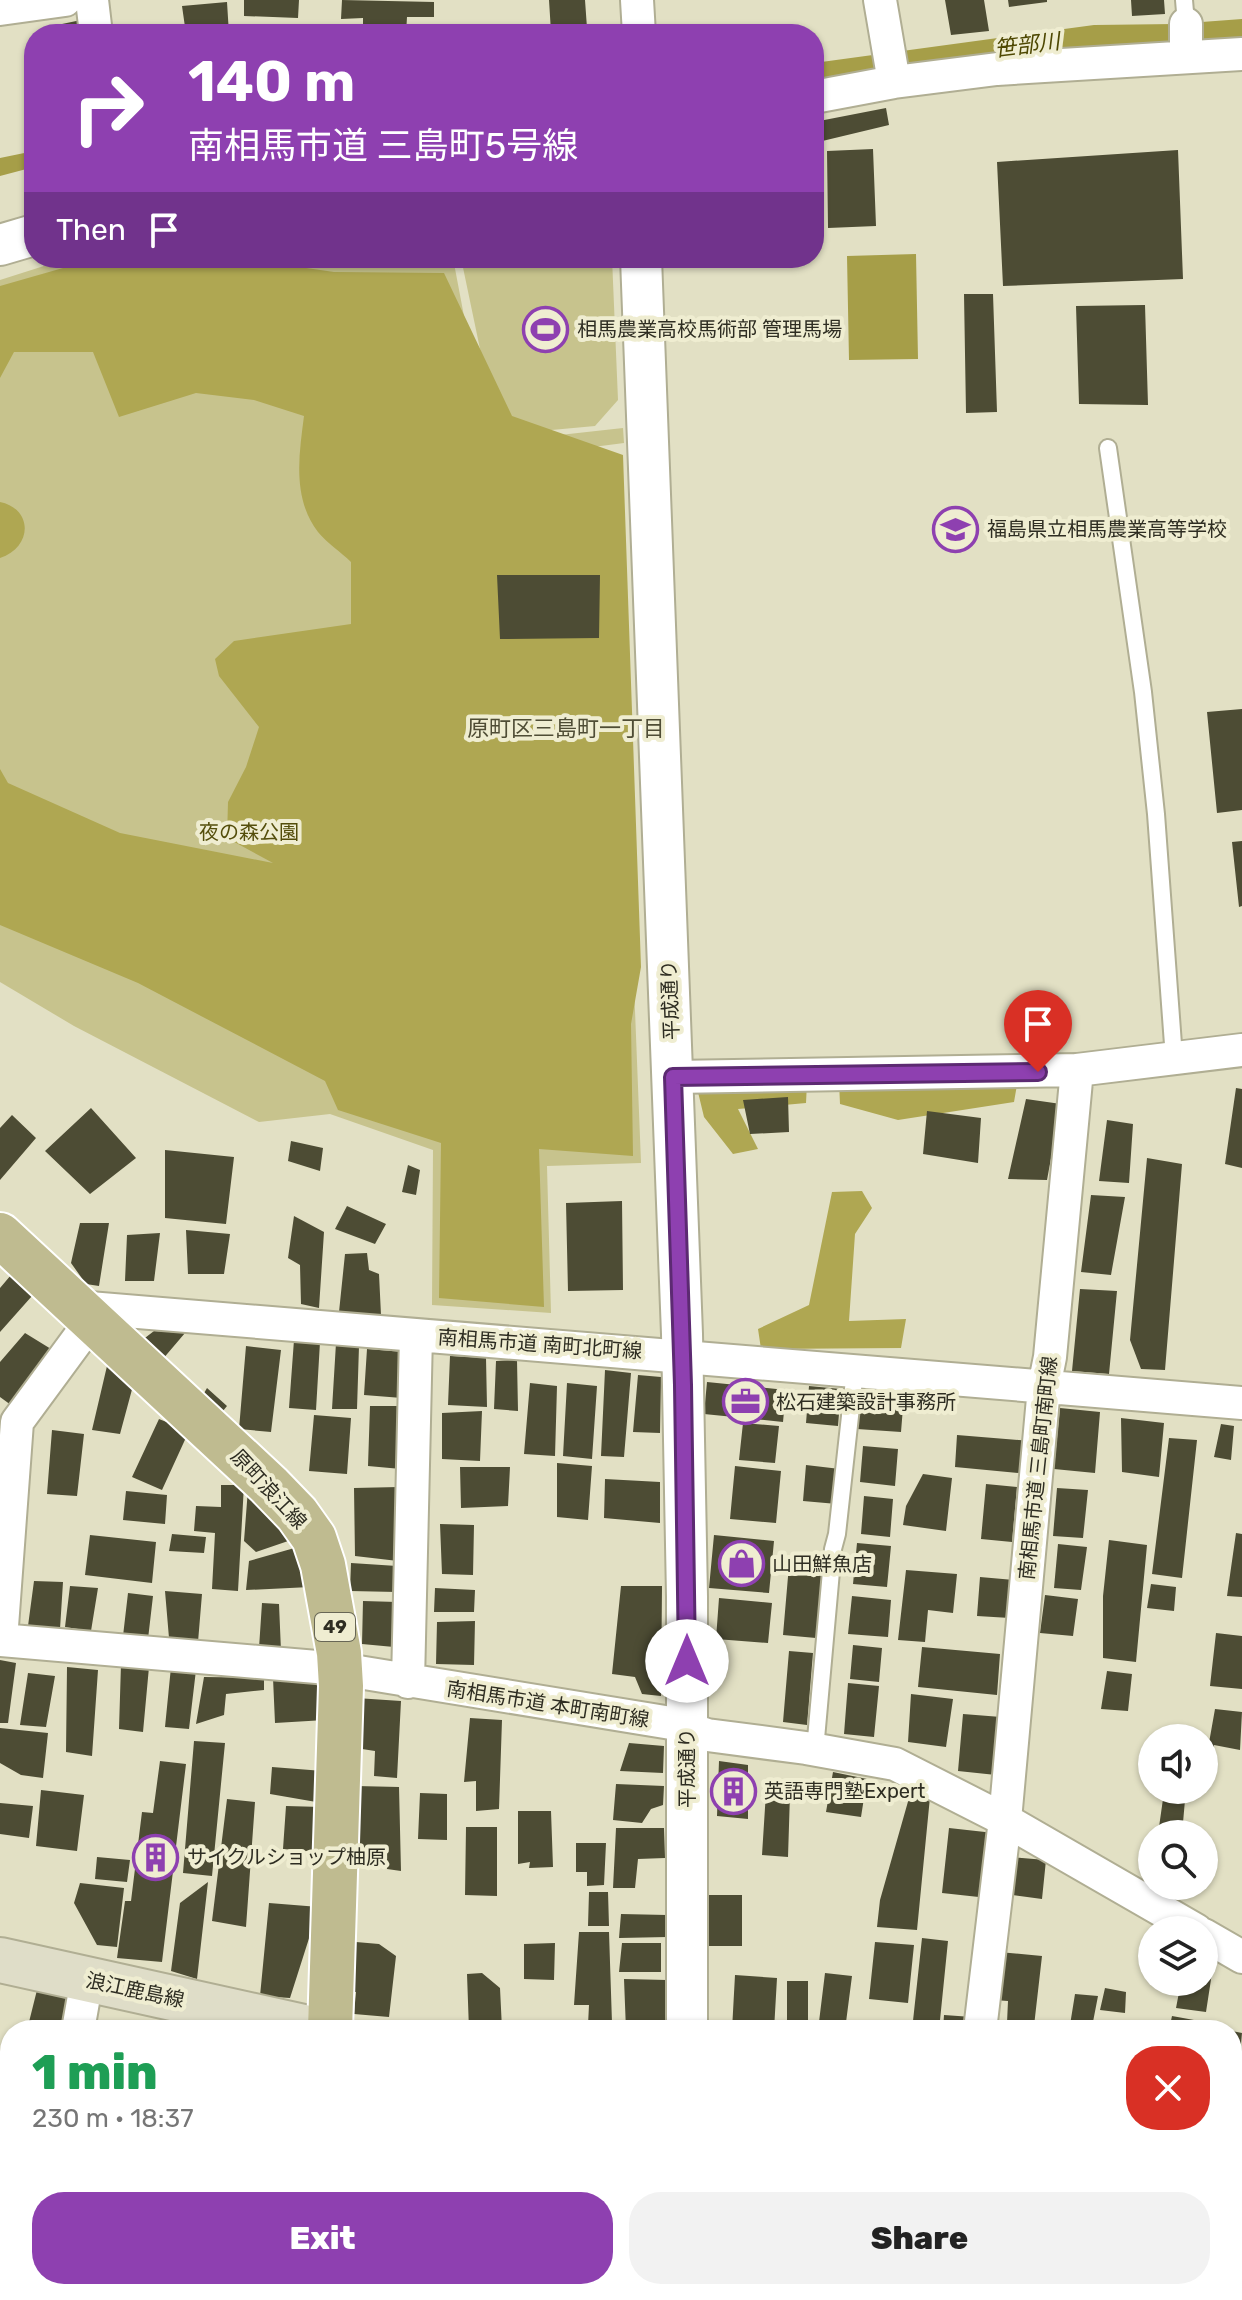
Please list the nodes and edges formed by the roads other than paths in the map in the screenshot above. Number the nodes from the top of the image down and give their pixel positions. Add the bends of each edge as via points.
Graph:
1 (637, 0) edge
2 (880, 0) edge
3 (81, 1) edge
4 (0, 9) edge
5 (91, 24) edge
6 (638, 24) edge
7 (1187, 32) edge
8 (1242, 54) edge
9 (892, 70) junction
10 (824, 94) edge
11 (24, 238) edge
12 (0, 245) edge
13 (641, 268) edge
14 (1108, 448) dead end
15 (1242, 1050) edge
16 (1174, 1058) junction
17 (1077, 1070) junction
18 (673, 1077) junction
19 (0, 1235) edge
20 (85, 1313) junction
21 (416, 1335) junction
22 (682, 1356) junction
23 (855, 1371) junction
24 (1044, 1387) junction
25 (1242, 1403) edge
26 (0, 1640) edge
27 (340, 1669) junction
28 (408, 1682) junction
29 (687, 1729) junction
30 (815, 1750) junction
31 (1005, 1820) junction
32 (1172, 1916) edge
33 (1218, 1943) edge
34 (1242, 1957) edge
35 (0, 1960) edge
36 (87, 1979) junction
37 (80, 2020) edge
38 (272, 2020) edge
39 (330, 2020) edge
40 (687, 2020) edge
41 (981, 2020) edge

1 - 6 street
2 - 9 street
3 - 4 street
3 - 5 street
7 - 8 street
7 - 9 street via 997,69
9 - 10 street
11 - 12 street
13 - 18 street, 平成通り
14 - 16 lane via 1143,692
15 - 16 street
16 - 17 street
17 - 18 street
17 - 24 street, 南相馬市道 三島町南町線
18 - 22 street, 平成通り
19 - 20 main road, 原町浪江線 / 49
20 - 21 street, 南相馬市道 南町北町線
20 - 26 street via 17,1422
20 - 27 main road, 原町浪江線 / 49 via 297,1514 314,1538 323,1565
21 - 22 street, 南相馬市道 南町北町線
21 - 28 street
22 - 23 street, 南相馬市道 南町北町線
22 - 29 street, 平成通り
23 - 24 street, 南相馬市道 南町北町線
23 - 30 lane
24 - 25 street, 南相馬市道 南町北町線
24 - 31 street, 南相馬市道 三島町南町線
26 - 27 street, 南相馬市道 本町南町線
27 - 28 street, 南相馬市道 本町南町線
27 - 39 main road, 原町浪江線 / 49
28 - 29 street, 南相馬市道 本町南町線
29 - 30 street, 南相馬市道 本町南町線
29 - 40 street, 平成通り
30 - 31 street, 南相馬市道 本町南町線 via 895,1764
31 - 32 street, 南相馬市道 本町南町線
31 - 41 street, 南相馬市道 三島町南町線
33 - 34 street
35 - 36 main road, 浪江鹿島線
36 - 37 street
36 - 38 main road, 浪江鹿島線

